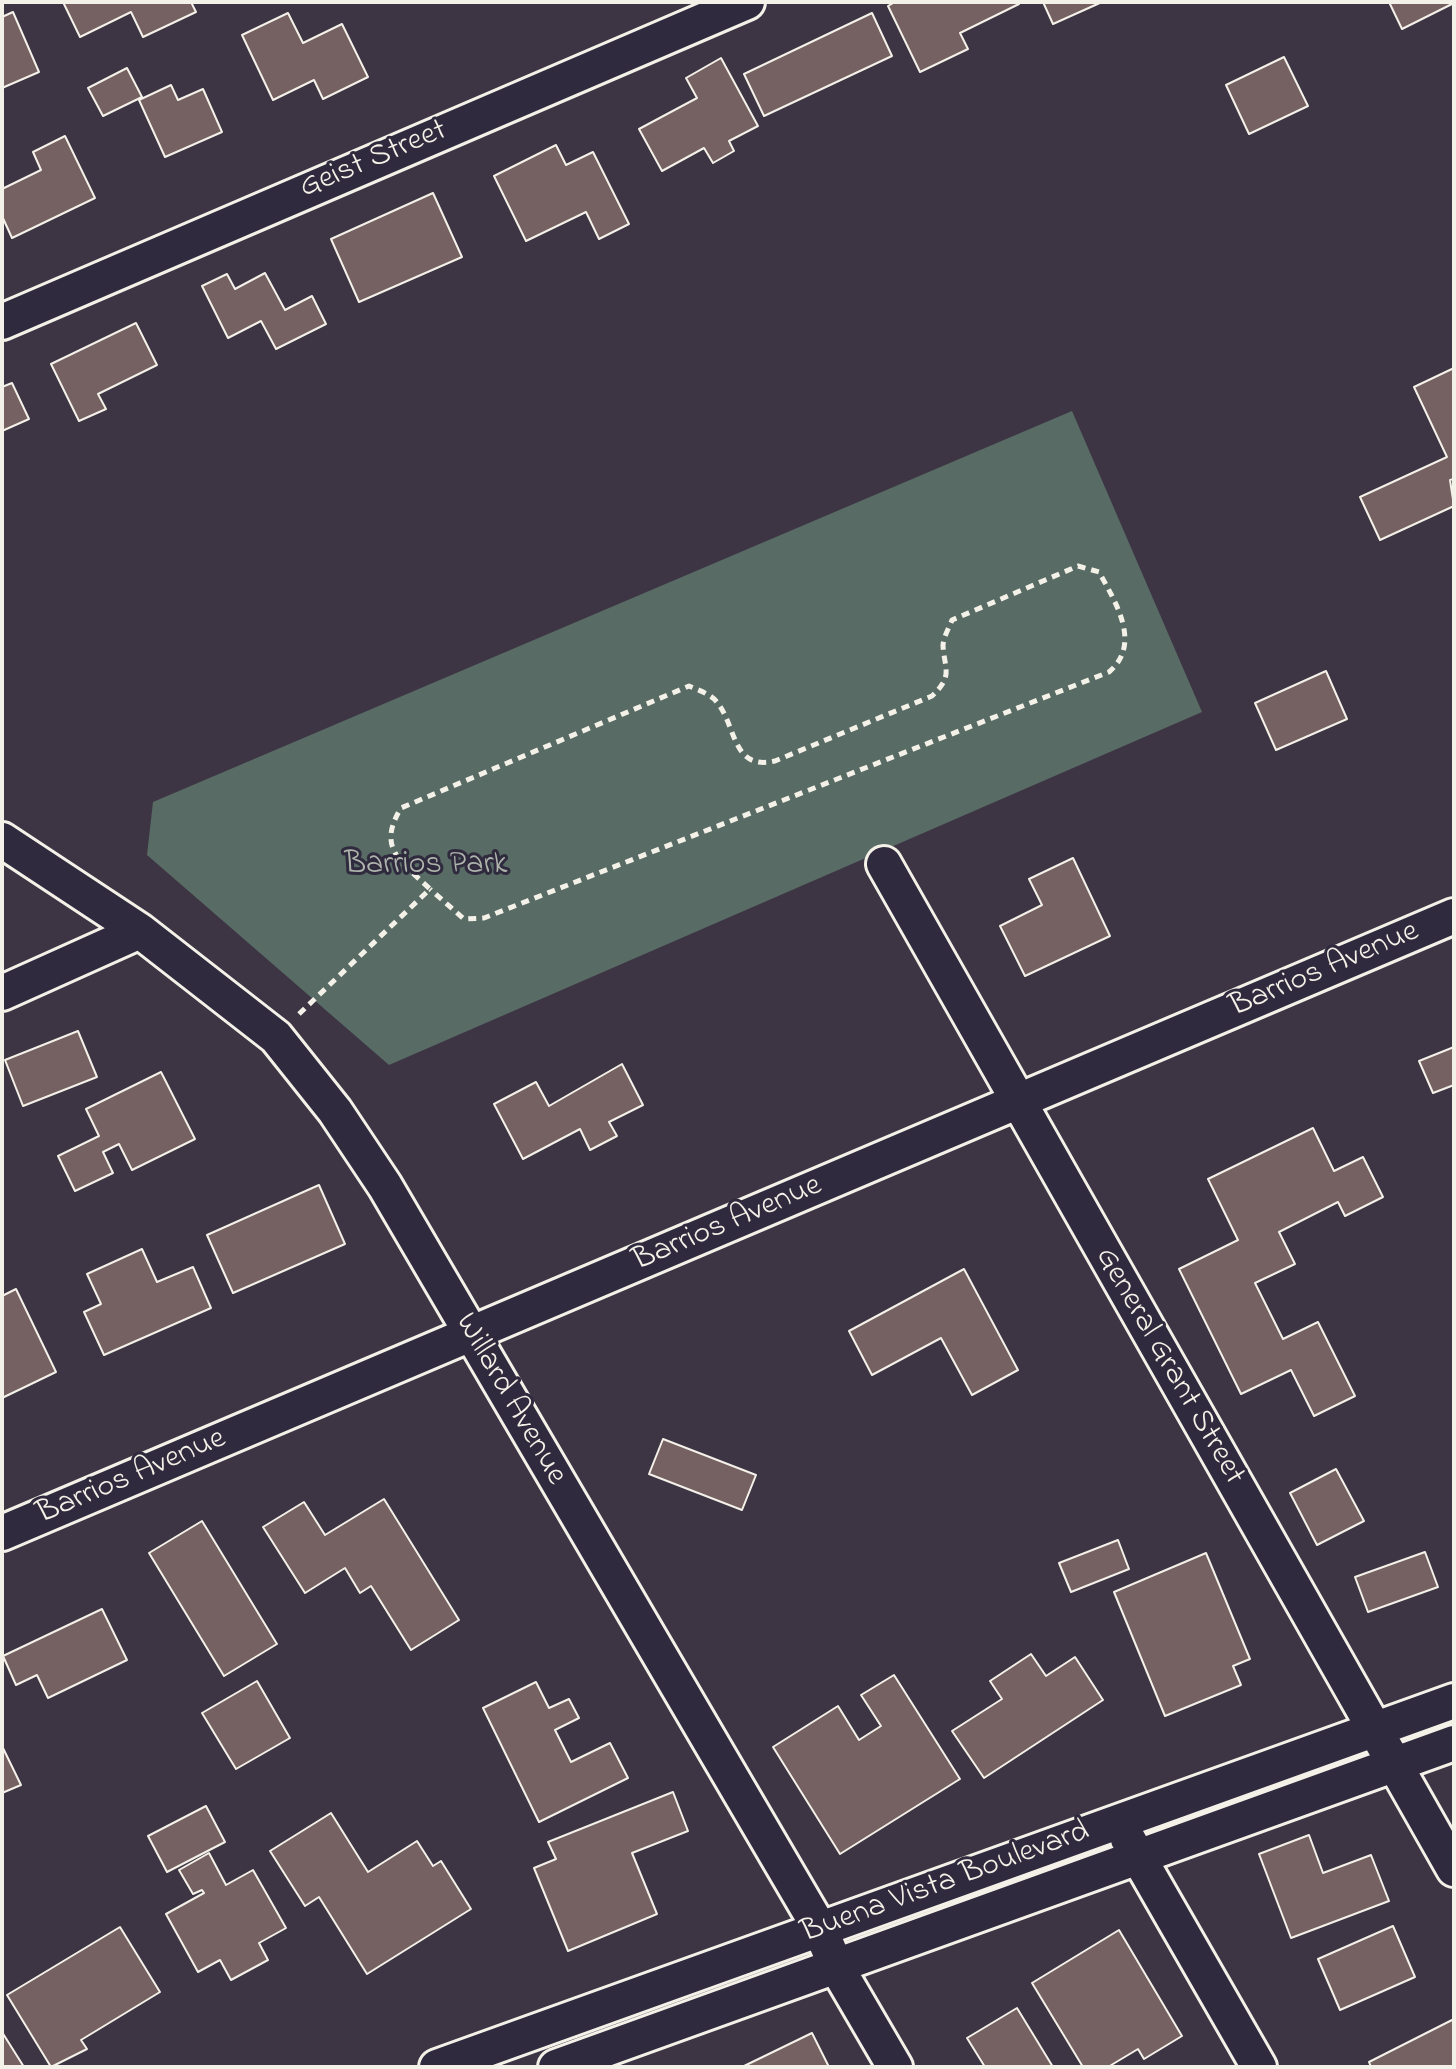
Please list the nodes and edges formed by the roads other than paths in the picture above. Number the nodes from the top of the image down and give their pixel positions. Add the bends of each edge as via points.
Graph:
1 (747, 2) edge
2 (2, 322) edge
3 (2, 840) edge
4 (884, 864) dead end
5 (1454, 916) edge
6 (140, 931) junction
7 (2, 993) edge
8 (1017, 1102) junction
9 (471, 1333) junction
10 (2, 1533) edge
11 (1454, 1701) edge
12 (1374, 1730) junction
13 (1454, 1743) edge
14 (1394, 1765) junction
15 (1118, 1822) junction
16 (1138, 1857) junction
17 (1454, 1869) edge
18 (820, 1929) junction
19 (836, 1966) junction
20 (437, 2067) edge
21 (556, 2067) edge
22 (895, 2067) edge
23 (1259, 2067) edge

1 - 2 street, Geist Street
3 - 6 street, Willard Avenue
4 - 8 street, General Grant Street
5 - 8 street, Barrios Avenue
6 - 7 street
6 - 9 street, Willard Avenue via 276,1037 385,1186
8 - 9 street, Barrios Avenue
8 - 12 street, General Grant Street
9 - 10 street, Barrios Avenue
9 - 18 street, Willard Avenue
11 - 12 street, Buena Vista Boulevard
12 - 14 street, General Grant Street
12 - 15 street, Buena Vista Boulevard
13 - 14 street, Buena Vista Boulevard
14 - 16 street, Buena Vista Boulevard
14 - 17 street, General Grant Street
15 - 16 street
15 - 18 street, Buena Vista Boulevard
16 - 19 street, Buena Vista Boulevard
16 - 23 street
18 - 19 street, Willard Avenue
18 - 20 street, Buena Vista Boulevard
19 - 21 street, Buena Vista Boulevard
19 - 22 street, Willard Avenue

